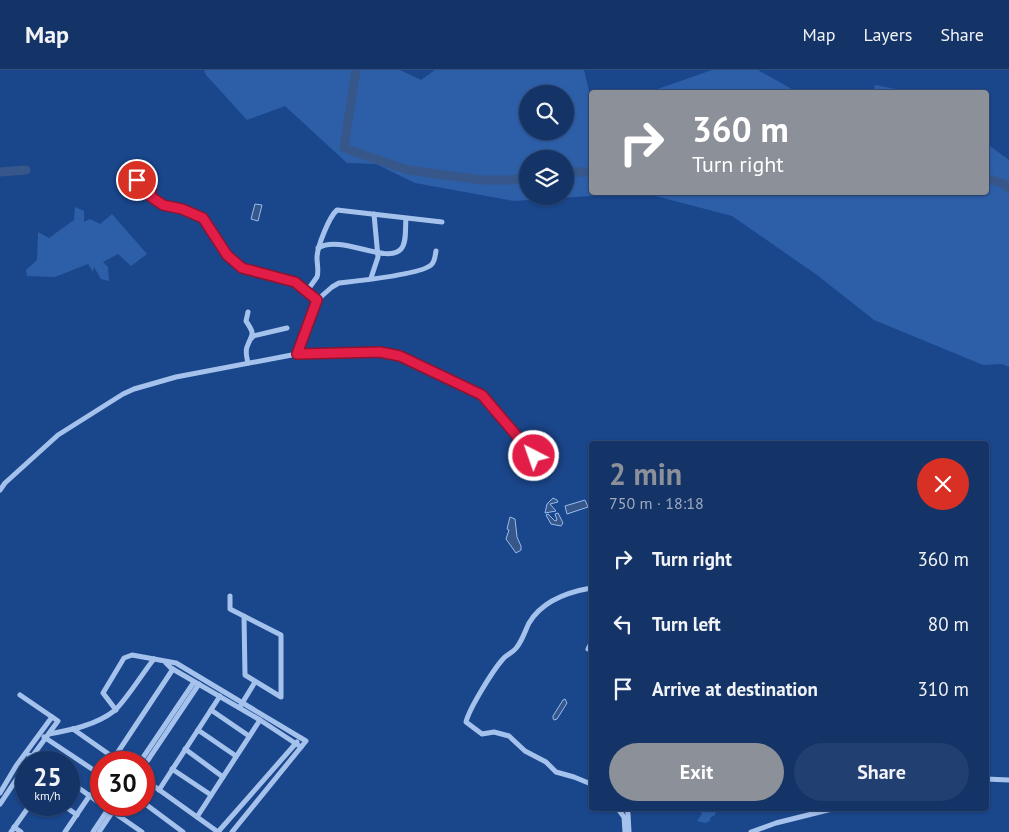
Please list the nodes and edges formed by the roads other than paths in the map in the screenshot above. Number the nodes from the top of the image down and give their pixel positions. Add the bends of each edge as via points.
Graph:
1 (150, 196) dead end
2 (374, 214) junction
3 (406, 219) junction
4 (442, 222) dead end
5 (318, 248) junction
6 (436, 251) dead end
7 (378, 253) junction
8 (371, 278) junction
9 (307, 291) junction
10 (317, 300) junction
11 (248, 312) dead end
12 (287, 328) dead end
13 (252, 338) junction
14 (297, 354) junction
15 (248, 363) junction
16 (544, 468) dead end
17 (0, 490) edge
18 (589, 588) edge
19 (230, 596) dead end
20 (244, 616) junction
21 (154, 659) junction
22 (166, 662) junction
23 (174, 669) junction
24 (255, 682) junction
25 (197, 683) junction
26 (20, 695) dead end
27 (220, 696) junction
28 (241, 705) junction
29 (116, 710) junction
30 (211, 710) junction
31 (52, 717) junction
32 (260, 720) junction
33 (73, 729) junction
34 (198, 730) junction
35 (40, 734) junction
36 (47, 736) junction
37 (249, 736) junction
38 (300, 737) junction
39 (296, 743) junction
40 (301, 747) junction
41 (185, 749) junction
42 (27, 751) edge
43 (36, 751) edge
44 (104, 751) edge
45 (119, 751) edge
46 (148, 751) edge
47 (154, 751) edge
48 (236, 756) junction
49 (90, 767) edge
50 (15, 768) edge
51 (172, 770) junction
52 (267, 776) junction
53 (223, 777) junction
54 (989, 779) edge
55 (1009, 780) edge
56 (274, 781) junction
57 (15, 782) edge
58 (589, 783) edge
59 (155, 787) edge
60 (80, 788) edge
61 (159, 790) junction
62 (253, 792) junction
63 (0, 793) edge
64 (90, 795) joint
65 (211, 795) junction
66 (260, 798) junction
67 (0, 804) edge
68 (238, 809) junction
69 (80, 810) edge
70 (155, 811) edge
71 (620, 811) edge
72 (627, 811) edge
73 (824, 811) edge
74 (23, 816) edge
75 (76, 816) edge
76 (106, 816) edge
77 (107, 816) edge
78 (118, 816) edge
79 (245, 816) junction
80 (197, 817) junction
81 (132, 829) edge
82 (13, 830) edge
83 (220, 830) edge
84 (21, 832) edge
85 (65, 832) edge
86 (93, 832) edge
87 (99, 832) edge
88 (142, 832) edge
89 (183, 832) edge
90 (230, 832) edge
91 (624, 832) edge
92 (629, 832) edge
93 (752, 832) edge

1 - 9 street via 163,205 203,218 227,255 242,268 284,278
2 - 3 street
2 - 5 street via 337,210
2 - 7 street
3 - 4 street
3 - 7 street via 401,249
5 - 7 street via 340,244
5 - 9 street via 318,276
6 - 8 street via 434,262 429,267 412,273
7 - 8 street
8 - 10 street via 336,284
9 - 10 street
10 - 14 street
11 - 13 street via 246,321 252,330
12 - 13 street
13 - 15 street via 246,348
14 - 15 street
14 - 16 street via 380,352 400,356 482,395
15 - 17 street via 155,382 123,394 58,435
18 - 58 street via 561,596 538,612 517,647 493,671 466,723 482,734 494,732 509,736 556,772
19 - 20 street via 230,609
20 - 24 street via 245,675
20 - 24 street via 281,635 281,697
21 - 22 street
21 - 29 street
21 - 29 street via 132,655 124,658 102,692
22 - 23 street
22 - 28 street via 176,663
23 - 25 street
23 - 45 street
24 - 28 street
25 - 27 street
25 - 46 street
25 - 47 street
26 - 31 street
27 - 28 street
27 - 30 street
28 - 32 street
28 - 38 street
29 - 33 street via 100,720
30 - 34 street
30 - 37 street
31 - 35 street
31 - 36 street via 58,720
32 - 37 street
32 - 39 street
33 - 36 street
33 - 44 street
34 - 41 street
34 - 48 street
35 - 36 street
35 - 42 street
36 - 43 street
36 - 49 street
37 - 48 street
38 - 39 street
38 - 40 street via 306,741
39 - 40 street
39 - 52 street
40 - 56 street
41 - 51 street
41 - 53 street
48 - 53 street
50 - 63 street
51 - 61 street
51 - 65 street
52 - 56 street
52 - 62 street
53 - 65 street
54 - 55 street
56 - 66 street
57 - 67 street
59 - 61 street
60 - 64 street
61 - 80 street
62 - 66 street
62 - 68 street
64 - 69 street
65 - 80 street
66 - 79 street
68 - 79 street
68 - 83 street
70 - 89 street
71 - 91 street via 624,817
72 - 92 street
73 - 93 street
74 - 82 street
75 - 85 street
76 - 86 street
77 - 87 street
78 - 81 street
79 - 90 street
80 - 83 street
81 - 88 street
82 - 84 street
83 - 90 street

